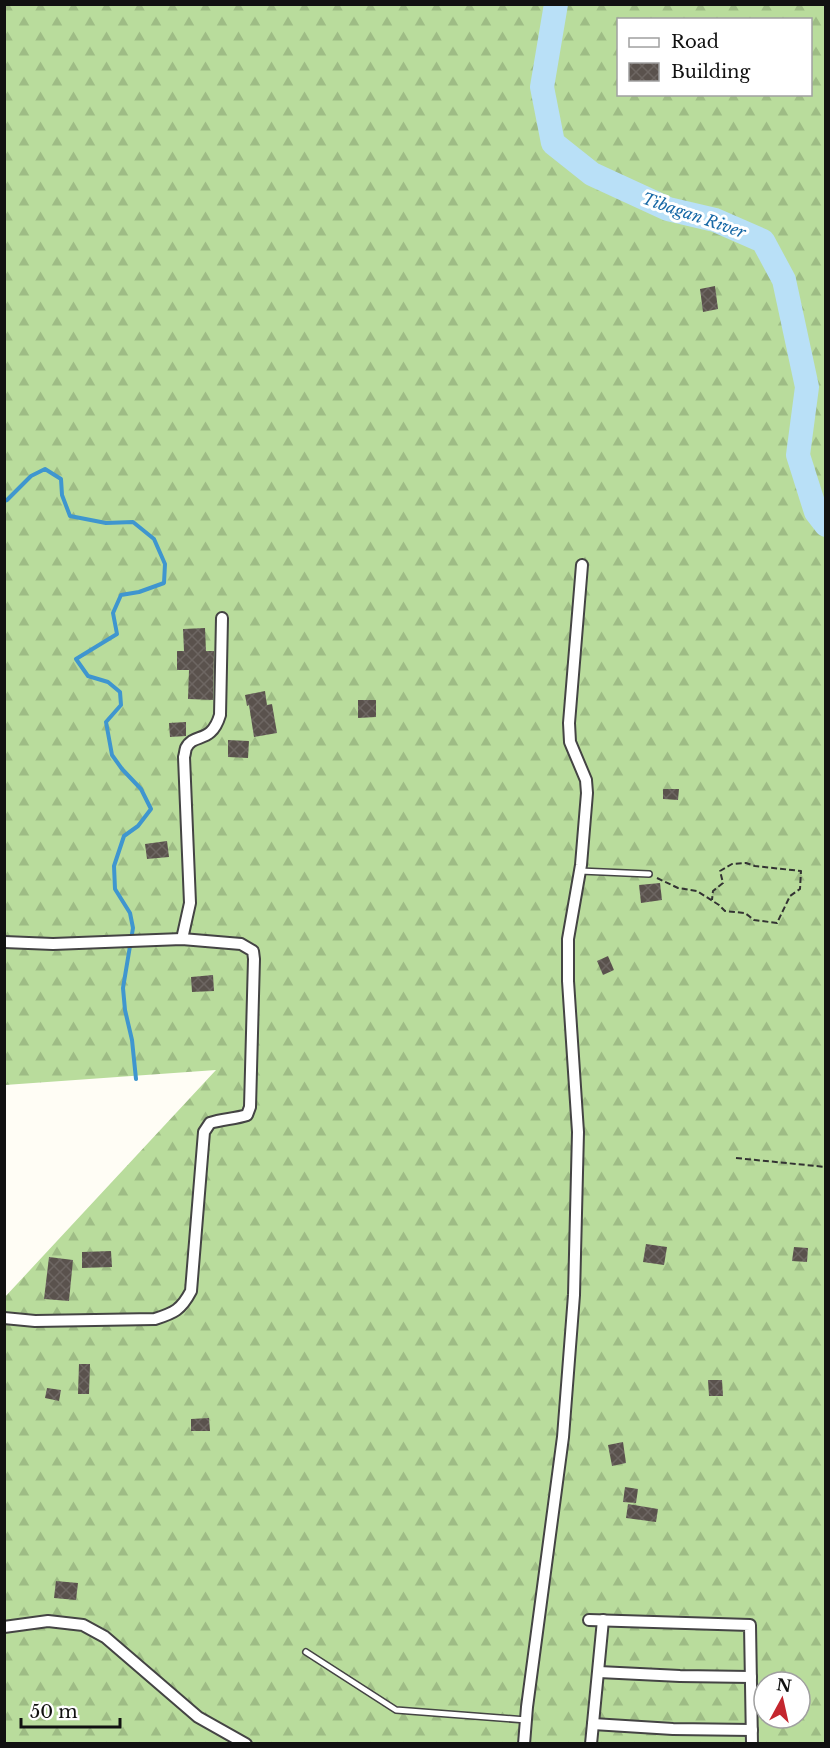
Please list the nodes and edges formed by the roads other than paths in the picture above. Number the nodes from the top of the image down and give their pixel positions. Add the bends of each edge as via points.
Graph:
1 (582, 565) dead end
2 (222, 618) dead end
3 (580, 871) junction
4 (649, 874) road end
5 (182, 939) junction
6 (4, 942) edge
7 (4, 1317) edge
8 (589, 1620) dead end
9 (603, 1620) junction
10 (4, 1627) edge
11 (306, 1652) dead end
12 (598, 1672) junction
13 (751, 1677) junction
14 (526, 1720) junction
15 (593, 1724) junction
16 (752, 1730) junction
17 (246, 1743) edge
18 (524, 1743) edge
19 (591, 1743) edge
20 (752, 1743) edge

1 - 3 street via 569,723 570,742 587,786
2 - 5 street via 220,715 205,737 192,741 184,758 190,903
3 - 4 lane
3 - 14 street via 568,939 578,1132 574,1295 563,1437
5 - 6 street
5 - 7 street via 241,944 253,951 254,959 250,1107 247,1115 210,1123 204,1132 191,1291 184,1305 155,1319 35,1321
8 - 9 street
9 - 12 street
9 - 13 street via 750,1625
10 - 17 street via 48,1621 83,1625 105,1637 198,1717
11 - 14 lane via 396,1710
12 - 13 street
12 - 15 street
13 - 16 street
14 - 18 street
15 - 16 street
15 - 19 street
16 - 20 street

